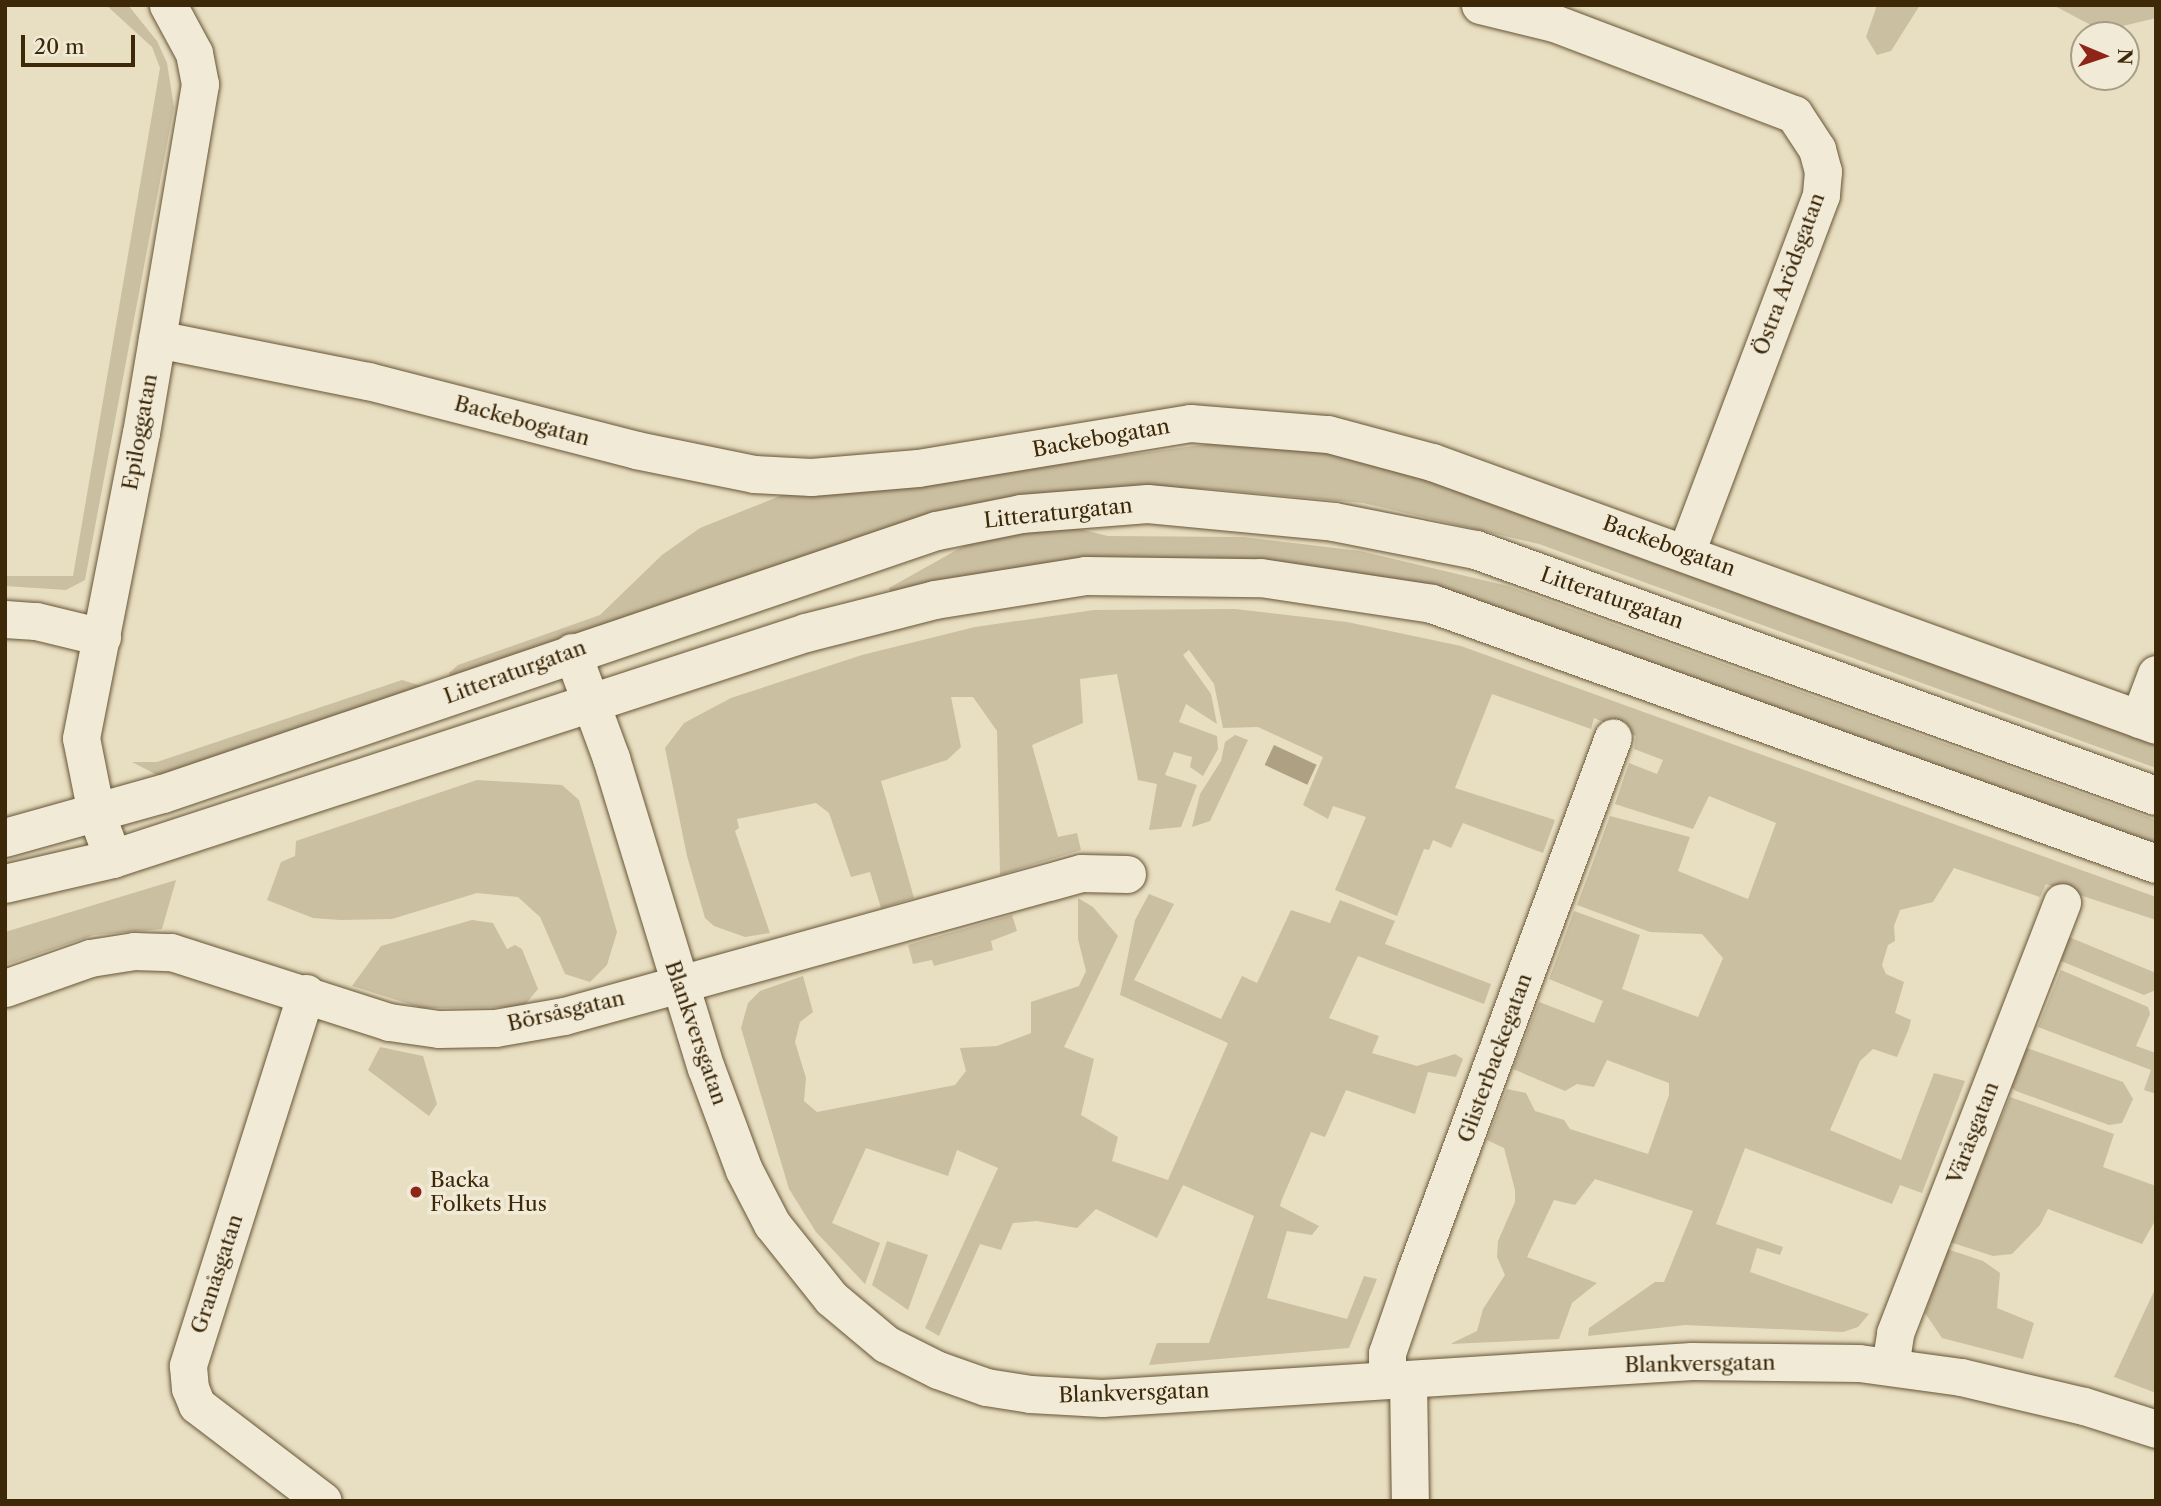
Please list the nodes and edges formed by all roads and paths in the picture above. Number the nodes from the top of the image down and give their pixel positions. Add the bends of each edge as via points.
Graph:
1 (1480, 5) edge
2 (174, 7) edge
3 (156, 339) junction
4 (1686, 552) junction
5 (5, 619) edge
6 (102, 637) junction
7 (572, 652) junction
8 (2156, 674) edge
9 (592, 705) junction
10 (2148, 722) edge
11 (1613, 737) dead end
12 (2156, 796) edge
13 (96, 813) junction
14 (5, 838) edge
15 (113, 859) junction
16 (2156, 864) edge
17 (1127, 874) dead end
18 (5, 884) edge
19 (2062, 902) dead end
20 (678, 982) junction
21 (5, 988) edge
22 (306, 993) junction
23 (1890, 1366) junction
24 (1397, 1380) junction
25 (2156, 1429) edge
26 (323, 1501) edge
27 (1410, 1501) edge

1 - 4 street, Östra Arödsgatan via 1554,23 1794,114 1817,149 1823,171 1821,195
2 - 3 street, Epiloggatan via 194,53 200,85
3 - 4 street, Backebogatan via 368,381 636,450 754,474 811,477 918,468 1190,423 1328,434 1432,462
3 - 6 street, Epiloggatan
4 - 10 street, Backebogatan
5 - 6 street via 36,621
6 - 13 street, Epiloggatan via 81,738
7 - 9 street, Blankversgatan
7 - 12 street, Litteraturgatan via 937,530 983,520 1134,504 1260,512 1476,550
7 - 13 street, Litteraturgatan via 358,729
8 - 10 street, Backebogatan
9 - 15 street
9 - 16 street via 806,633 935,600 1086,576 1261,578 1432,604
9 - 20 street, Blankversgatan
11 - 24 street, Glisterbackegatan via 1387,1353
13 - 14 street, Litteraturgatan
13 - 15 street, Epiloggatan
15 - 18 street
17 - 20 street, Börsåsgatan via 1081,873
19 - 23 street, Väråsgatan via 1895,1333
20 - 22 street, Börsåsgatan via 564,1016 484,1028 439,1029 389,1022
20 - 24 street, Blankversgatan via 744,1170 772,1224 831,1298 886,1344 986,1387 1030,1394 1102,1398
21 - 22 street, Börsåsgatan via 90,958 171,951
22 - 26 street, Granåsgatan via 188,1366 197,1405
23 - 24 street, Blankversgatan via 1692,1361
23 - 25 street, Blankversgatan via 2084,1406
24 - 27 street, Glisterbackegatan

